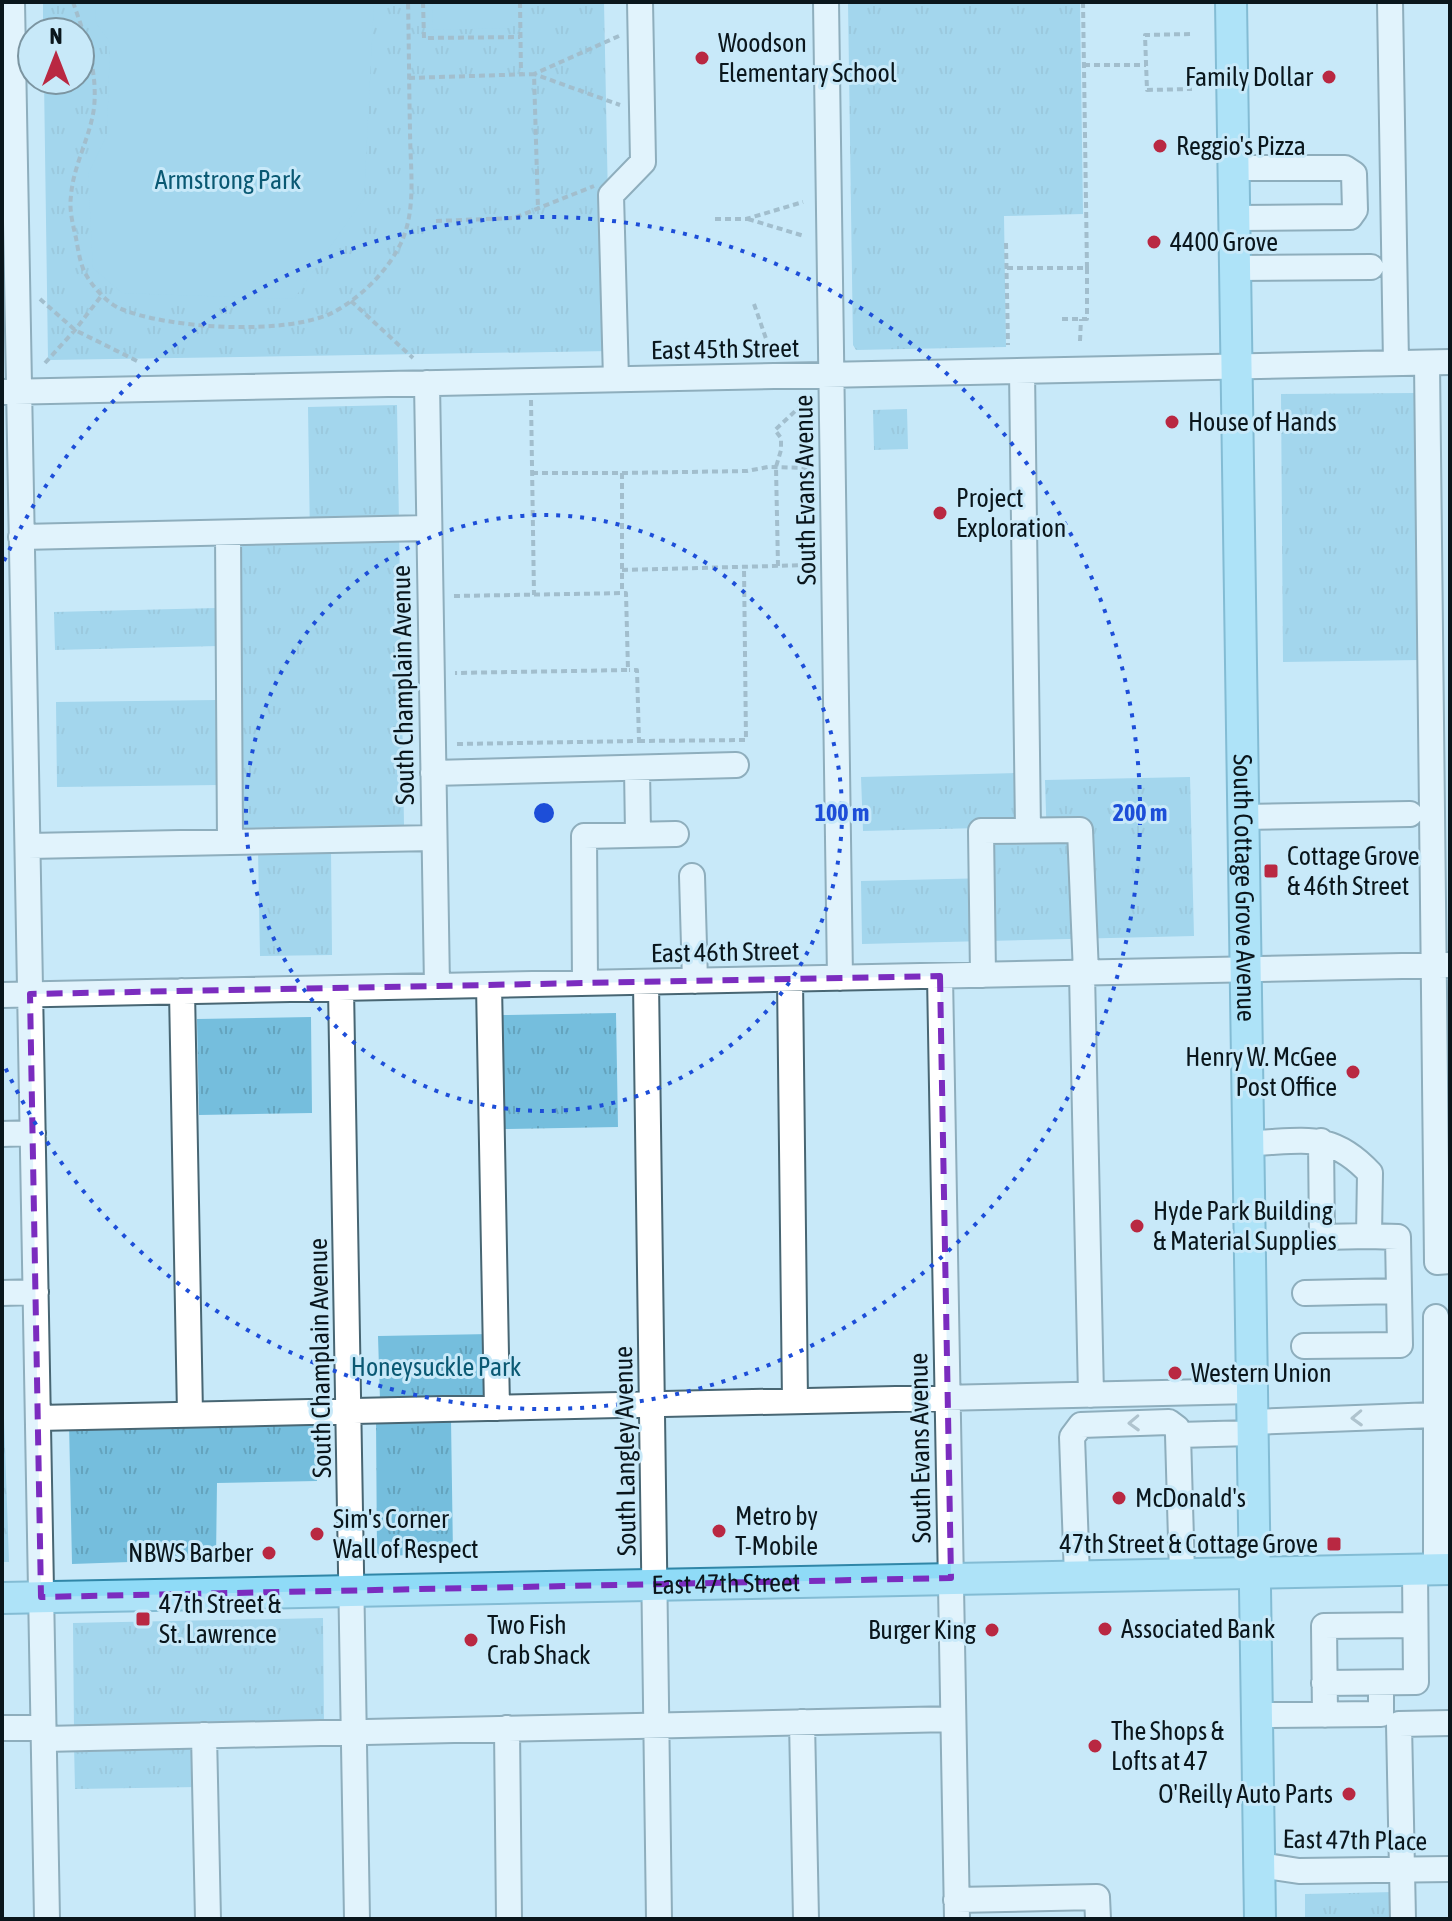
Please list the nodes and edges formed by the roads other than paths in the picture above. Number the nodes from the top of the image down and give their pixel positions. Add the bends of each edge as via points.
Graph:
1 (12, 2) edge
2 (640, 2) edge
3 (826, 2) edge
4 (1231, 2) edge
5 (1390, 2) edge
6 (8, 90) edge
7 (1234, 168) junction
8 (1234, 218) junction
9 (9, 238) edge
10 (1371, 267) dead end
11 (1235, 268) junction
12 (1438, 362) edge
13 (1396, 363) junction
14 (1236, 367) junction
15 (1022, 371) junction
16 (832, 375) junction
17 (616, 379) junction
18 (427, 383) junction
19 (11, 392) edge
20 (428, 528) junction
21 (228, 533) junction
22 (21, 537) junction
23 (1439, 560) edge
24 (1440, 763) edge
25 (736, 765) dead end
26 (637, 768) junction
27 (433, 773) junction
28 (1410, 814) dead end
29 (1243, 817) junction
30 (1028, 830) junction
31 (638, 834) junction
32 (676, 834) dead end
33 (434, 838) junction
34 (230, 842) junction
35 (28, 846) junction
36 (692, 876) dead end
37 (1442, 966) edge
38 (1245, 969) junction
39 (1084, 973) junction
40 (983, 975) junction
41 (940, 976) junction
42 (840, 978) junction
43 (790, 979) junction
44 (695, 981) junction
45 (646, 982) junction
46 (585, 983) junction
47 (489, 985) junction
48 (437, 986) junction
49 (341, 988) junction
50 (182, 991) junction
51 (30, 994) junction
52 (2, 995) edge
53 (33, 1133) junction
54 (2, 1134) edge
55 (1321, 1141) junction
56 (1248, 1143) junction
57 (1369, 1236) junction
58 (1450, 1261) edge
59 (1399, 1291) junction
60 (36, 1292) junction
61 (2, 1293) edge
62 (1305, 1293) dead end
63 (1436, 1317) dead end
64 (1304, 1346) dead end
65 (1252, 1391) junction
66 (1091, 1395) junction
67 (947, 1398) junction
68 (795, 1401) junction
69 (652, 1404) junction
70 (497, 1408) junction
71 (348, 1411) junction
72 (190, 1414) junction
73 (1435, 1415) junction
74 (38, 1418) junction
75 (1252, 1428) junction
76 (1178, 1435) junction
77 (1434, 1569) edge
78 (1254, 1572) junction
79 (1182, 1574) junction
80 (1077, 1576) junction
81 (951, 1578) junction
82 (655, 1584) junction
83 (352, 1590) junction
84 (41, 1597) junction
85 (2, 1598) edge
86 (1415, 1625) junction
87 (1324, 1683) junction
88 (1381, 1683) junction
89 (1257, 1715) junction
90 (1325, 1715) junction
91 (953, 1719) junction
92 (802, 1722) junction
93 (1450, 1723) edge
94 (657, 1725) junction
95 (2, 1728) edge
96 (507, 1728) junction
97 (354, 1732) junction
98 (44, 1733) junction
99 (204, 1735) junction
100 (1260, 1865) junction
101 (1450, 1869) edge
102 (1402, 1870) junction
103 (956, 1910) edge
104 (47, 1919) edge
105 (208, 1919) edge
106 (357, 1919) edge
107 (509, 1919) edge
108 (659, 1919) edge
109 (806, 1919) edge
110 (1098, 1919) edge
111 (1260, 1919) edge
112 (1403, 1919) edge

1 - 6 street
2 - 17 street via 643,162 611,195
3 - 16 street, South Evans Avenue
4 - 7 main road, South Cottage Grove Avenue
5 - 13 street
6 - 9 street
7 - 8 main road, South Cottage Grove Avenue
7 - 8 street via 1345,168 1354,174 1355,210 1350,217
8 - 11 main road, South Cottage Grove Avenue
9 - 19 street
10 - 11 street
11 - 14 main road, South Cottage Grove Avenue
12 - 13 street, East 45th Street
12 - 23 street
13 - 14 street, East 45th Street
14 - 15 street, East 45th Street
14 - 29 main road, South Cottage Grove Avenue
15 - 16 street, East 45th Street
15 - 30 street
16 - 17 street, East 45th Street
16 - 42 street, South Evans Avenue
17 - 18 street, East 45th Street
18 - 19 street, East 45th Street
18 - 20 street, South Champlain Avenue
19 - 22 street
20 - 21 street
20 - 27 street, South Champlain Avenue
21 - 22 street
21 - 34 street
22 - 35 street
23 - 24 street
24 - 37 street
25 - 26 street
26 - 27 street
26 - 31 street
27 - 33 street, South Champlain Avenue
28 - 29 street
29 - 38 main road, South Cottage Grove Avenue
30 - 39 street via 1080,830
30 - 40 street via 981,831
31 - 32 street
31 - 46 street via 584,836
33 - 34 street
33 - 48 street, South Champlain Avenue
34 - 35 street
35 - 51 street
36 - 44 street
37 - 38 street, East 46th Street
37 - 58 street via 1437,1262
38 - 39 street, East 46th Street
38 - 56 main road, South Cottage Grove Avenue
39 - 40 street, East 46th Street
39 - 66 street
40 - 41 street, East 46th Street
41 - 42 street, East 46th Street
41 - 67 street, South Evans Avenue
42 - 43 street, East 46th Street
43 - 44 street, East 46th Street
43 - 68 street
44 - 45 street, East 46th Street
45 - 46 street, East 46th Street
45 - 69 street, South Langley Avenue
46 - 47 street, East 46th Street
47 - 48 street, East 46th Street
47 - 70 street
48 - 49 street, East 46th Street
49 - 50 street, East 46th Street
49 - 71 street, South Champlain Avenue
50 - 51 street, East 46th Street
50 - 72 street
51 - 52 street, East 46th Street
51 - 53 street
53 - 54 street
53 - 60 street
55 - 56 street
55 - 57 street via 1354,1156 1370,1173
55 - 57 street via 1322,1237
56 - 65 main road, South Cottage Grove Avenue
57 - 59 street via 1398,1237
59 - 62 street
59 - 64 street via 1400,1345
60 - 61 street
60 - 74 street
63 - 73 street
65 - 66 street
65 - 75 main road, South Cottage Grove Avenue
66 - 67 street
67 - 68 street
67 - 81 street, South Evans Avenue
68 - 69 street
69 - 70 street
69 - 82 street, South Langley Avenue
70 - 71 street
71 - 72 street
71 - 83 street, South Champlain Avenue
72 - 74 street
73 -> 75 street
73 - 77 street
74 - 84 street
75 - 76 street
75 - 78 main road, South Cottage Grove Avenue
76 - 79 street
76 -> 80 street via 1169,1422 1081,1425 1076,1431 1072,1437
77 - 78 main road, East 47th Street
77 - 86 street
78 - 79 main road, East 47th Street
78 - 89 main road, South Cottage Grove Avenue
79 - 80 main road, East 47th Street
80 - 81 main road, East 47th Street
81 - 82 main road, East 47th Street
81 - 91 street, South Evans Avenue
82 - 83 main road, East 47th Street
82 - 94 street, South Langley Avenue
83 - 84 main road, East 47th Street
83 - 97 street, South Champlain Avenue
84 - 85 main road, East 47th Street
84 - 98 street
86 - 87 street via 1324,1626
86 - 88 street via 1416,1682
87 - 88 street
87 - 90 street
88 - 90 street via 1381,1714
89 - 90 street
89 - 100 main road, South Cottage Grove Avenue
91 - 92 street
91 - 103 street, South Evans Avenue
92 - 94 street
92 - 109 street
93 - 102 street via 1399,1724
94 - 96 street
94 - 108 street, South Langley Avenue
95 - 98 street
96 - 97 street
96 - 107 street
97 - 99 street
97 - 106 street, South Champlain Avenue
98 - 99 street
98 - 104 street
99 - 105 street
100 - 102 street, East 47th Place via 1299,1871
100 - 111 main road, South Cottage Grove Avenue
101 - 102 street, East 47th Place
102 - 112 street
103 - 110 street via 1097,1897

